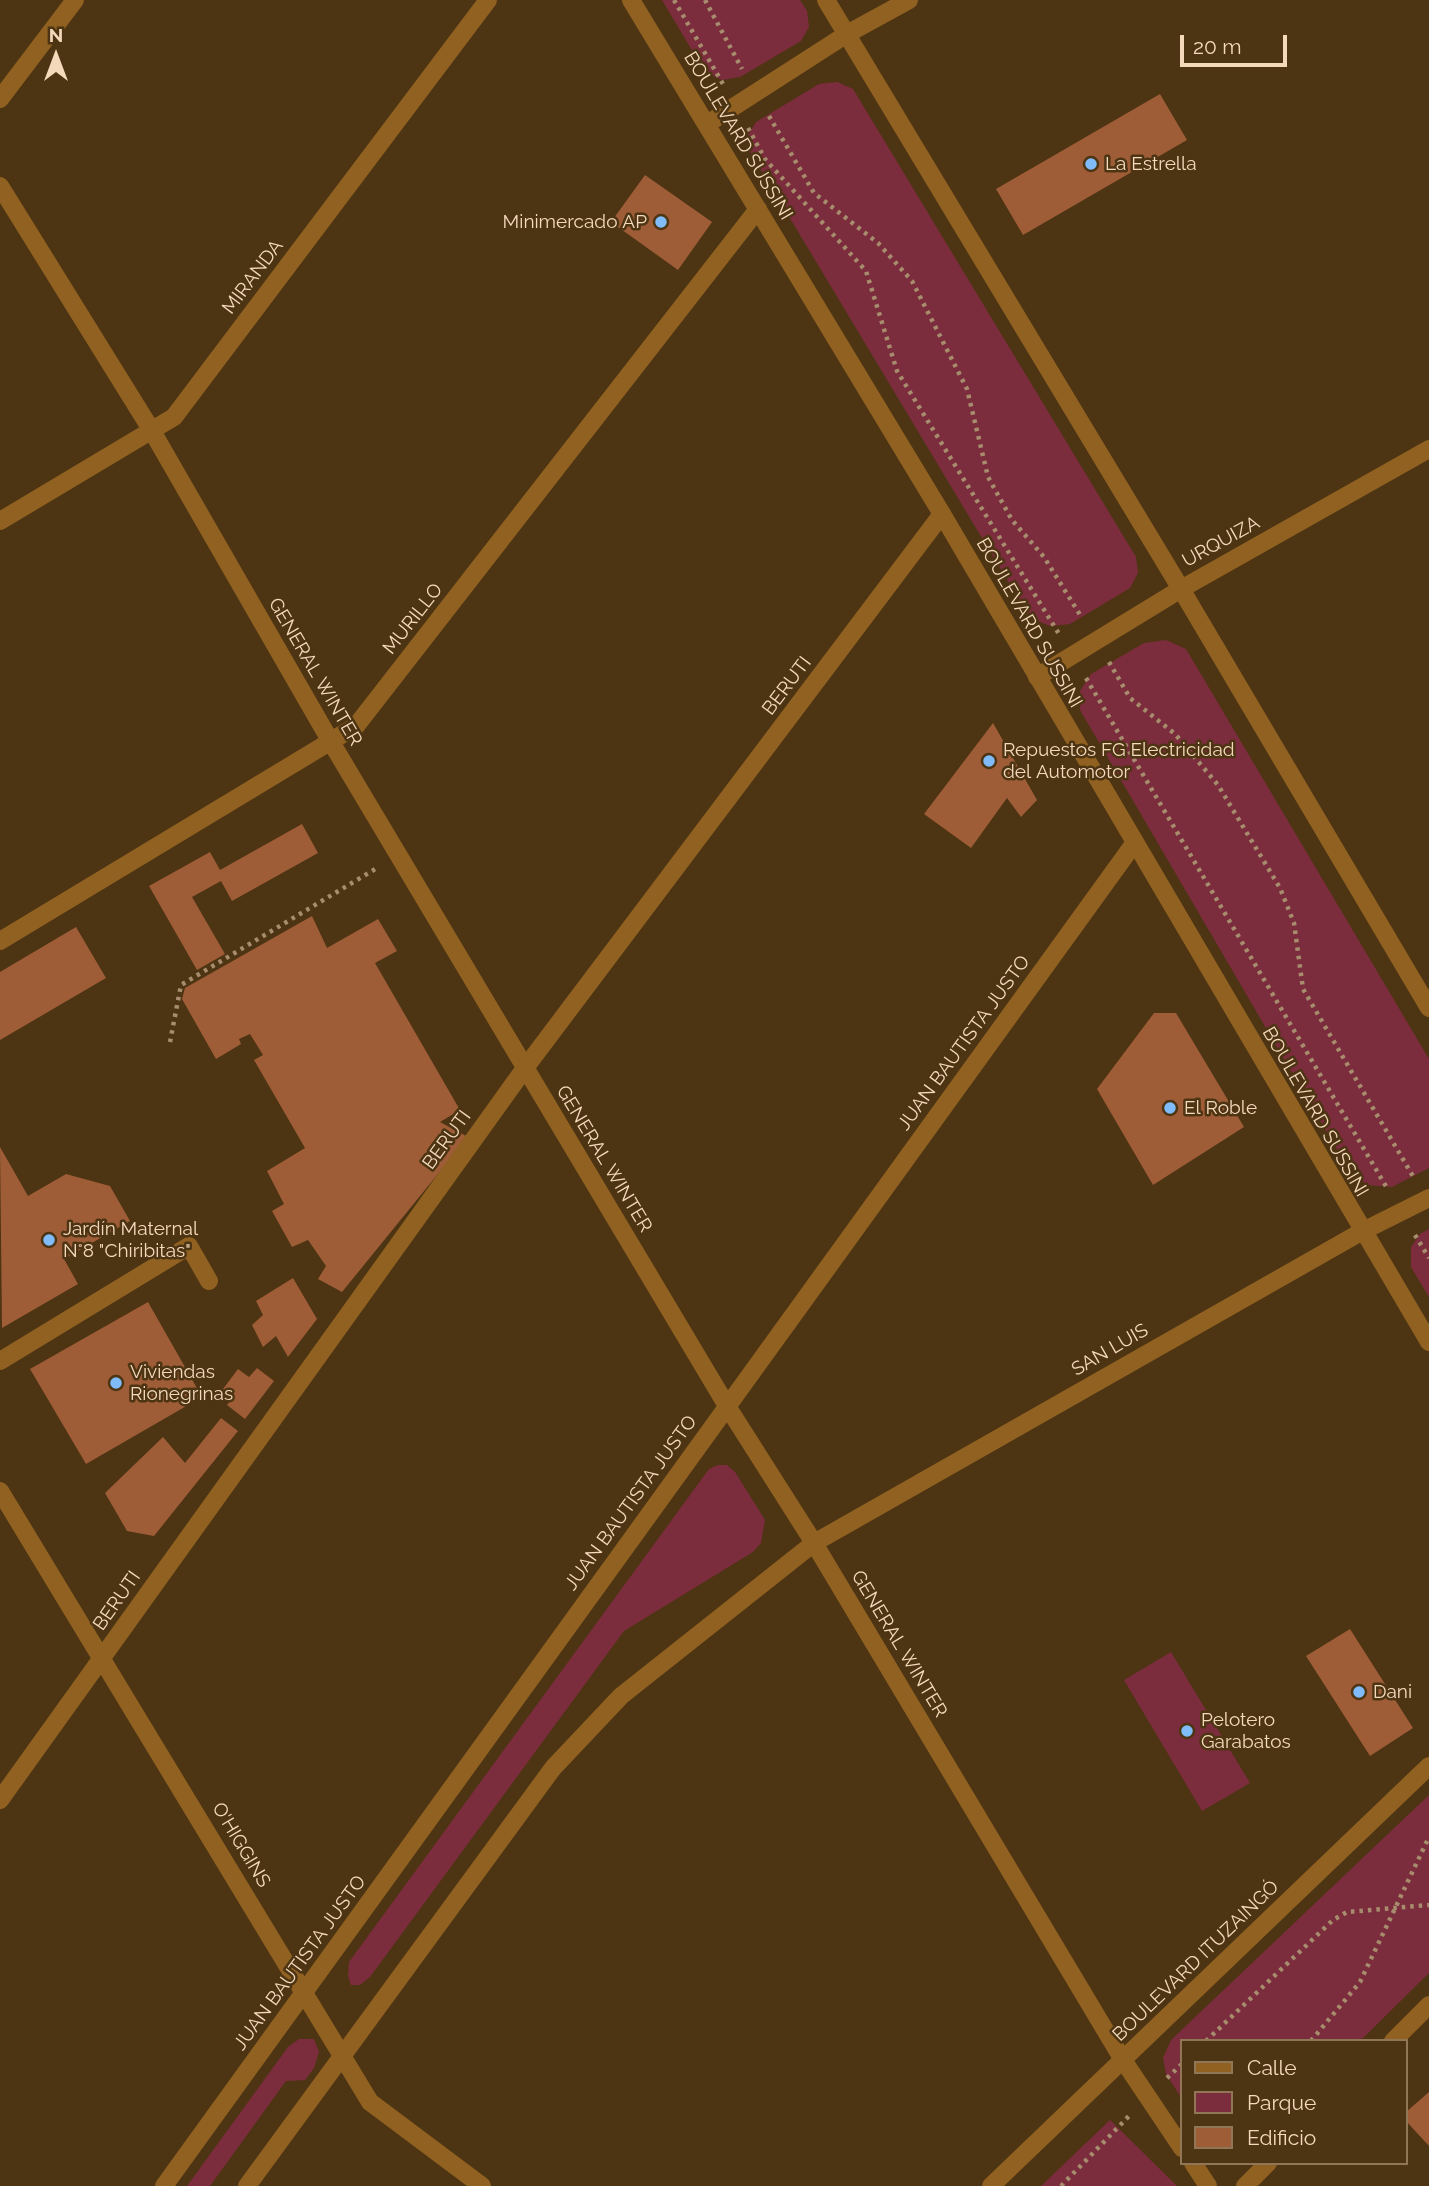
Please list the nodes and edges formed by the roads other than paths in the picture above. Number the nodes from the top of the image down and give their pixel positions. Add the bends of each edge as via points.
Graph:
1 (75, 0) edge
2 (488, 0) edge
3 (631, 0) edge
4 (826, 0) edge
5 (909, 0) edge
6 (846, 34) junction
7 (0, 99) edge
8 (707, 124) junction
9 (0, 186) edge
10 (758, 209) junction
11 (152, 431) junction
12 (1429, 449) edge
13 (942, 514) junction
14 (0, 521) edge
15 (1181, 589) junction
16 (1037, 677) junction
17 (331, 742) junction
18 (1133, 845) junction
19 (0, 941) edge
20 (1429, 1009) edge
21 (525, 1068) junction
22 (1428, 1198) edge
23 (1361, 1232) junction
24 (209, 1281) dead end
25 (1429, 1342) edge
26 (0, 1361) edge
27 (727, 1406) junction
28 (0, 1491) edge
29 (814, 1543) junction
30 (103, 1657) junction
31 (1429, 1766) edge
32 (0, 1800) edge
33 (305, 1993) junction
34 (1429, 2005) edge
35 (1395, 2039) edge
36 (340, 2055) junction
37 (1122, 2060) junction
38 (1180, 2145) edge
39 (1194, 2165) edge
40 (1266, 2165) edge
41 (164, 2186) edge
42 (247, 2186) edge
43 (482, 2186) edge
44 (991, 2186) edge
45 (1208, 2186) edge
46 (1245, 2186) edge

1 - 7 street
2 - 11 street, MIRANDA via 174,417
3 - 8 street, BOULEVARD SUSSINI
4 - 6 street
5 - 6 street
6 - 8 street
6 - 15 street
8 - 10 street, BOULEVARD SUSSINI
9 - 11 street, GENERAL WINTER
10 - 13 street, BOULEVARD SUSSINI
10 - 17 street, MURILLO via 356,726
11 - 14 street, MIRANDA
11 - 17 street, GENERAL WINTER
12 - 15 street, URQUIZA
13 - 16 street, BOULEVARD SUSSINI
13 - 21 street, BERUTI
15 - 16 street, URQUIZA
15 - 20 street
16 - 18 street, BOULEVARD SUSSINI
17 - 19 street, MURILLO
17 - 21 street, GENERAL WINTER
18 - 23 street, BOULEVARD SUSSINI
18 - 27 street, JUAN BAUTISTA JUSTO
21 - 27 street, GENERAL WINTER
21 - 30 street, BERUTI
22 - 23 street, SAN LUIS
23 - 25 street, BOULEVARD SUSSINI
23 - 29 street, SAN LUIS
24 - 26 street via 189,1245
27 - 29 street, GENERAL WINTER
27 - 33 street, JUAN BAUTISTA JUSTO
28 - 30 street, O'HIGGINS
29 - 36 street via 621,1696 553,1768
29 - 37 street, GENERAL WINTER
30 - 32 street, BERUTI
30 - 33 street, O'HIGGINS
31 - 37 street, BOULEVARD ITUZAINGÓ
33 - 36 street, O'HIGGINS
33 - 41 street, JUAN BAUTISTA JUSTO
34 - 35 street
36 - 42 street
36 - 43 street, O'HIGGINS via 370,2102
37 - 38 street, GENERAL WINTER
37 - 44 street, BOULEVARD ITUZAINGÓ
39 - 45 street
40 - 46 street

